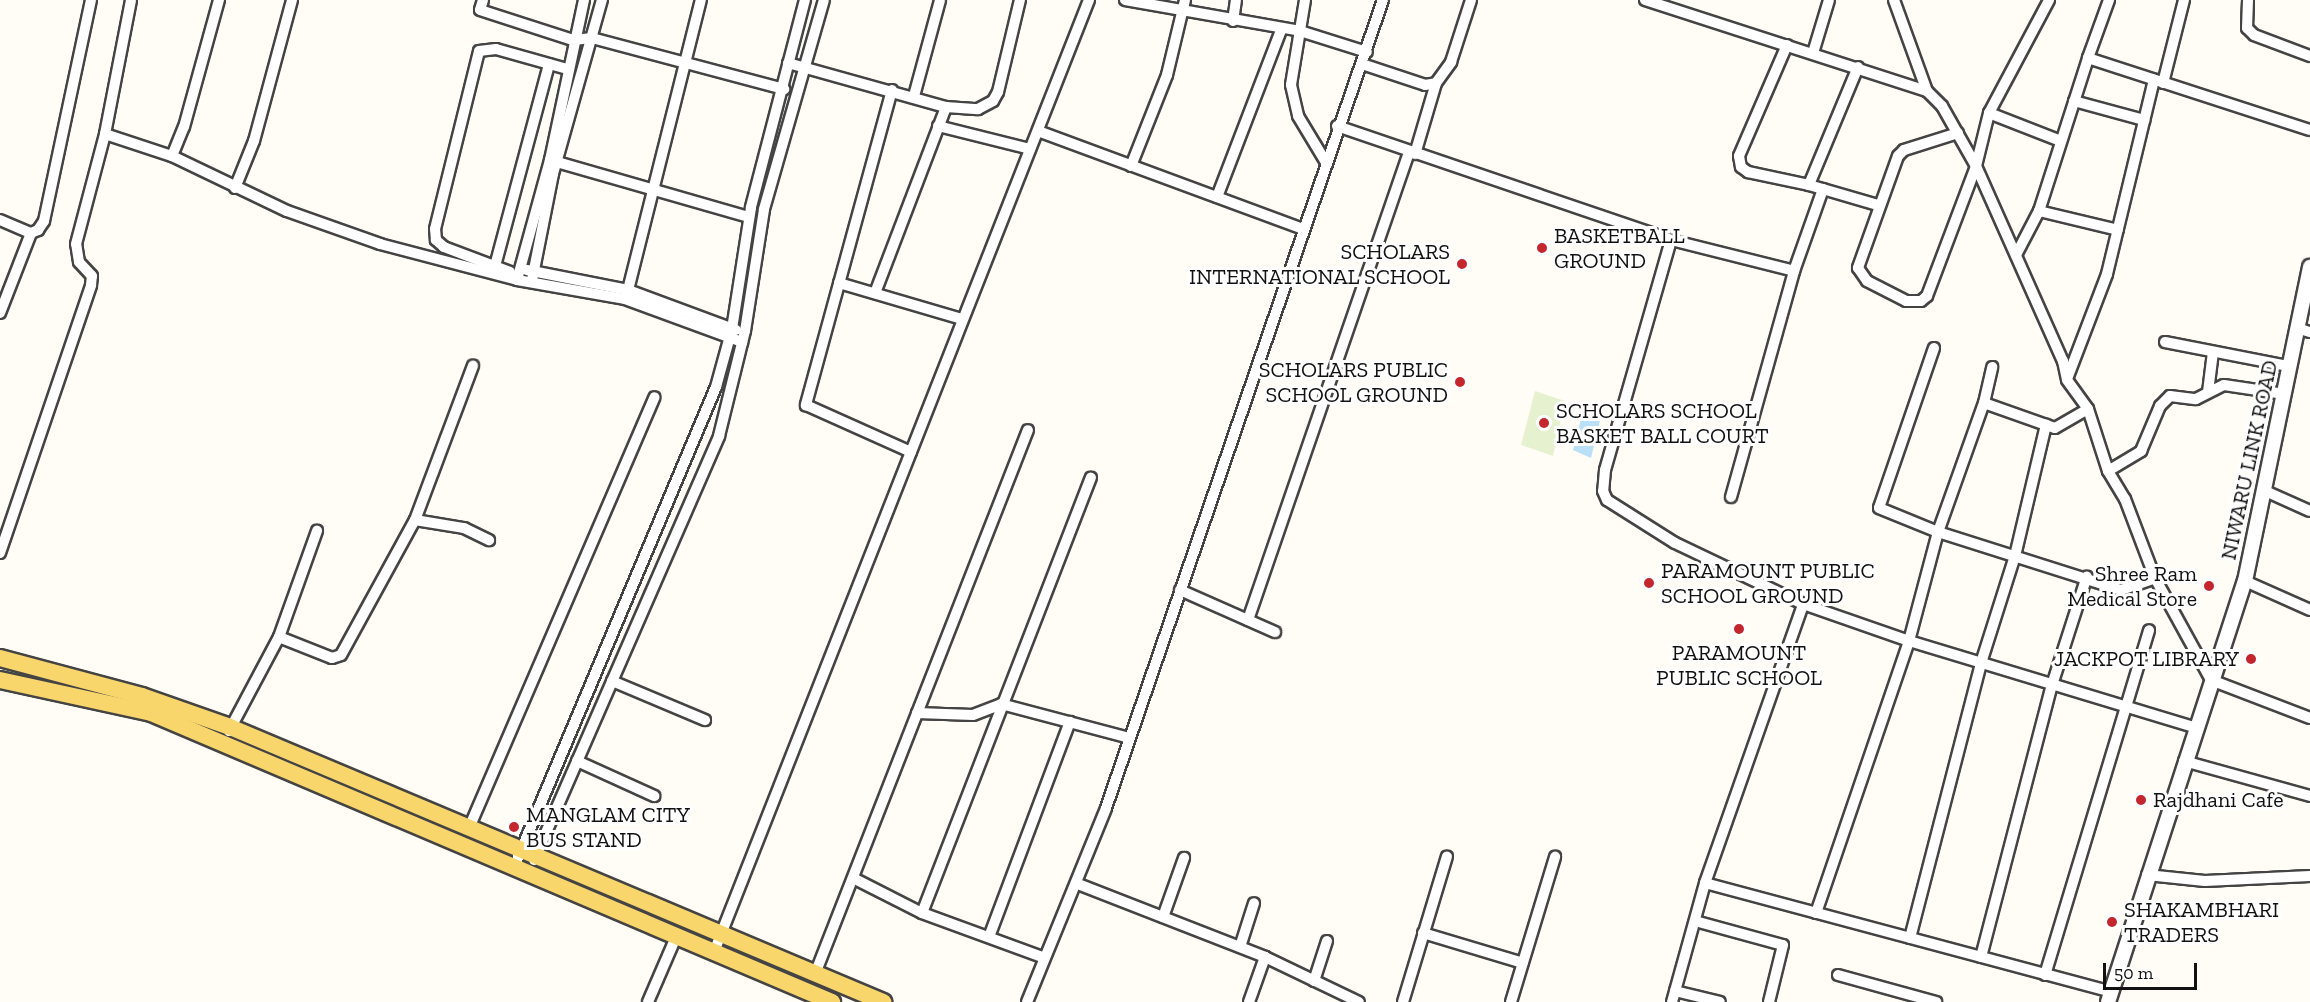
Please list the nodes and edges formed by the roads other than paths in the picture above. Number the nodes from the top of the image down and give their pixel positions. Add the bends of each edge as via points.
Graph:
1 (91, 0) edge
2 (131, 0) edge
3 (219, 0) edge
4 (292, 0) edge
5 (483, 0) edge
6 (584, 0) edge
7 (602, 0) edge
8 (701, 0) edge
9 (805, 0) edge
10 (824, 0) edge
11 (940, 0) edge
12 (1020, 0) edge
13 (1089, 0) edge
14 (1125, 0) edge
15 (1185, 0) edge
16 (1236, 0) edge
17 (1305, 0) edge
18 (1383, 0) edge
19 (1471, 0) edge
20 (1645, 0) edge
21 (1829, 0) edge
22 (1894, 0) edge
23 (2049, 0) edge
24 (2109, 0) edge
25 (2184, 0) edge
26 (2247, 0) edge
27 (1184, 12) junction
28 (1233, 21) junction
29 (1282, 28) junction
30 (1299, 31) junction
31 (592, 38) junction
32 (573, 40) junction
33 (1787, 45) junction
34 (1367, 52) junction
35 (1813, 53) junction
36 (2310, 56) edge
37 (2088, 58) junction
38 (549, 63) junction
39 (686, 63) junction
40 (788, 63) junction
41 (1362, 64) junction
42 (807, 67) junction
43 (1858, 68) junction
44 (567, 69) junction
45 (2158, 81) junction
46 (1436, 83) junction
47 (784, 89) junction
48 (892, 90) junction
49 (1927, 91) junction
50 (914, 96) junction
51 (2074, 101) junction
52 (946, 107) junction
53 (1989, 113) junction
54 (2144, 120) junction
55 (938, 126) junction
56 (1337, 126) junction
57 (2310, 130) edge
58 (1038, 131) junction
59 (1958, 133) junction
60 (105, 134) junction
61 (2061, 141) junction
62 (1030, 149) junction
63 (1412, 153) junction
64 (172, 156) junction
65 (553, 161) junction
66 (1327, 164) junction
67 (1131, 166) junction
68 (1976, 166) junction
69 (1809, 185) junction
70 (235, 188) junction
71 (651, 189) junction
72 (1823, 189) junction
73 (1217, 197) junction
74 (1878, 205) junction
75 (2039, 211) junction
76 (749, 217) junction
77 (0, 220) edge
78 (1303, 229) junction
79 (2118, 231) junction
80 (31, 233) junction
81 (1671, 240) junction
82 (2016, 255) junction
83 (495, 266) junction
84 (2310, 267) edge
85 (1794, 271) junction
86 (519, 275) junction
87 (532, 275) junction
88 (839, 283) junction
89 (628, 290) junction
90 (875, 293) junction
91 (0, 313) edge
92 (962, 319) junction
93 (2305, 330) edge
94 (731, 334) junction
95 (744, 337) junction
96 (2164, 342) dead end
97 (1934, 348) dead end
98 (2213, 352) junction
99 (473, 366) dead end
100 (2289, 366) junction
101 (1992, 367) dead end
102 (2067, 380) junction
103 (2208, 392) junction
104 (2284, 394) junction
105 (655, 397) dead end
106 (1984, 402) junction
107 (2088, 409) junction
108 (2046, 424) junction
109 (1028, 430) dead end
110 (911, 452) junction
111 (2108, 471) junction
112 (1092, 478) dead end
113 (2264, 490) junction
114 (1731, 497) dead end
115 (2310, 511) edge
116 (415, 520) junction
117 (317, 531) dead end
118 (1938, 532) junction
119 (489, 540) dead end
120 (0, 553) edge
121 (2015, 556) junction
122 (2087, 576) junction
123 (2155, 578) junction
124 (2246, 581) junction
125 (1180, 590) junction
126 (1803, 604) junction
127 (2310, 610) edge
128 (1248, 620) junction
129 (2149, 630) dead end
130 (1275, 632) dead end
131 (279, 637) junction
132 (1909, 641) junction
133 (0, 658) edge
134 (1981, 663) junction
135 (0, 680) edge
136 (2211, 680) junction
137 (612, 681) junction
138 (2052, 685) junction
139 (1001, 704) junction
140 (2125, 707) junction
141 (917, 713) junction
142 (2310, 717) edge
143 (705, 720) dead end
144 (1070, 722) junction
145 (2197, 728) junction
146 (228, 735) junction
147 (1130, 738) junction
148 (577, 761) junction
149 (2184, 761) junction
150 (654, 796) dead end
151 (2310, 796) edge
152 (469, 828) junction
153 (529, 854) junction
154 (1447, 856) dead end
155 (1555, 856) dead end
156 (1184, 858) dead end
157 (521, 870) junction
158 (2147, 875) junction
159 (2310, 876) edge
160 (853, 878) junction
161 (1706, 883) junction
162 (1078, 884) junction
163 (1254, 903) dead end
164 (922, 912) junction
165 (1816, 913) junction
166 (1163, 917) junction
167 (1695, 921) junction
168 (1424, 933) junction
169 (721, 934) junction
170 (676, 937) junction
171 (989, 937) junction
172 (1910, 938) junction
173 (1327, 941) dead end
174 (1240, 947) junction
175 (714, 952) junction
176 (1042, 957) junction
177 (1265, 957) junction
178 (1981, 957) junction
179 (1523, 963) junction
180 (816, 974) junction
181 (1838, 975) dead end
182 (2045, 975) junction
183 (1314, 981) junction
184 (841, 985) junction
185 (1675, 991) junction
186 (2109, 997) edge
187 (648, 1002) edge
188 (832, 1002) edge
189 (883, 1002) edge
190 (1027, 1002) edge
191 (1249, 1002) edge
192 (1359, 1002) edge
193 (1403, 1002) edge
194 (1511, 1002) edge
195 (1672, 1002) edge
196 (1720, 1002) edge
197 (1769, 1002) edge
198 (1936, 1002) edge

1 - 80 street via 44,221 38,231
2 - 60 street
3 - 64 street via 187,117
4 - 70 street via 254,141
5 - 32 street via 480,10
6 - 32 street
7 - 31 street
8 - 39 street
9 - 40 street
10 - 42 street
11 - 50 street
12 - 52 street via 993,101 978,109
13 - 58 street
14 - 27 street
15 - 27 street
16 - 28 street
17 - 30 street
18 - 34 street
19 - 46 street via 1451,62
20 - 33 street
21 - 35 street
22 - 49 street
23 - 53 street
24 - 37 street
25 - 45 street
26 - 36 street via 2247,28 2254,35
27 - 28 street
27 - 67 street via 1167,75
28 - 29 street
29 - 30 street
29 - 73 street
30 - 34 street
30 - 66 street via 1291,85 1294,102 1298,116
31 - 32 street
31 - 39 street
31 - 65 street
32 - 44 street
33 - 35 street
33 - 69 street via 1739,156 1741,167 1748,172
34 - 41 street
35 - 43 street
37 - 45 street
37 - 51 street
38 - 44 street
38 - 83 street
38 - 83 street via 496,49 479,51 435,229 436,240 444,247
39 - 47 street
39 - 71 street
40 - 42 street
40 - 47 street
41 - 46 street via 1425,85
41 - 56 street
42 - 48 street
42 - 95 street via 764,209
43 - 49 street
43 - 69 street
44 - 65 street
45 - 54 street
45 - 57 street
46 - 63 street
47 - 76 street
48 - 50 street
48 - 88 street
49 - 59 street via 1942,106
50 - 52 street
51 - 54 street
51 - 61 street
52 - 55 street
53 - 61 street
53 - 68 street
54 - 79 street
55 - 62 street
55 - 90 street
56 - 63 street
56 - 66 street
58 - 62 street
58 - 67 street
59 - 68 street
59 - 74 street via 1904,150
60 - 64 street
60 - 120 street via 76,244 79,262 92,276 91,285
61 - 75 street
62 - 92 street
63 - 81 street
63 - 128 street
64 - 70 street
65 - 71 street
65 - 86 street
65 - 87 street
66 - 78 street
67 - 73 street
68 - 74 street via 1931,288 1921,301 1906,301 1859,276 1858,268
68 - 82 street
69 - 72 street
70 - 86 street via 380,244
71 - 76 street
71 - 89 street
72 - 74 street
72 - 85 street
73 - 78 street
75 - 79 street
75 - 82 street
76 - 94 street
77 - 80 street
78 - 125 street
79 - 102 street via 2107,274
80 - 91 street
81 - 85 street
81 - 126 street via 1605,470 1603,491 1607,500 1675,543
82 - 102 street via 2063,362
83 - 86 street
84 - 93 street, NIWARU LINK ROAD
85 - 114 street
86 - 87 street
87 - 89 street
87 - 94 street via 625,299
88 - 90 street
88 - 110 street via 806,405
89 - 94 street
90 - 92 street
92 - 110 street
93 - 100 street, NIWARU LINK ROAD
94 - 95 street
94 - 153 street via 716,387
95 - 137 street via 719,436
96 - 98 street
97 - 118 street via 1879,508
98 - 100 street
98 - 103 street
99 - 116 street
100 - 104 street, NIWARU LINK ROAD
101 - 106 street
102 - 107 street
103 - 104 street via 2235,385
103 - 111 street via 2196,399 2176,396 2165,400 2141,451
104 - 113 street, NIWARU LINK ROAD
105 - 152 street
106 - 108 street
106 - 118 street
107 - 108 street via 2055,428
107 - 111 street
108 - 121 street
109 - 141 street
110 - 169 street
111 - 123 street via 2126,499
112 - 139 street
113 - 115 street
113 - 124 street, NIWARU LINK ROAD
116 - 119 street via 464,528
116 - 131 street via 341,655 332,658
117 - 131 street
118 - 121 street
118 - 132 street
121 - 122 street
121 - 134 street
122 - 123 street via 2121,590
122 - 138 street
123 - 136 street
124 - 127 street
124 - 136 street, NIWARU LINK ROAD
125 - 128 street
125 - 147 street
126 - 132 street
126 - 161 street
128 - 130 street
129 - 140 street
131 - 146 street
132 - 134 street
132 - 165 street
133 - 146 main road via 142,696
134 - 138 street
134 - 172 street
135 - 146 main road via 151,713
136 - 142 street
136 - 145 street, NIWARU LINK ROAD
137 - 143 street
137 - 148 street
138 - 140 street
138 - 178 street
139 - 141 street via 973,714
139 - 144 street
139 - 164 street
140 - 145 street
140 - 182 street
141 - 160 street
144 - 147 street
144 - 171 street
145 - 149 street, NIWARU LINK ROAD
146 - 152 main road
146 - 157 main road
147 - 162 street
148 - 150 street
148 - 153 street
149 - 151 street
149 - 158 street, NIWARU LINK ROAD
152 - 153 main road
153 - 157 street
153 - 169 main road
154 - 168 street
155 - 179 street
156 - 166 street
157 - 170 main road
158 - 159 street via 2205,882
158 - 186 street, NIWARU LINK ROAD
160 - 164 street
160 - 180 street
161 - 165 street
161 - 167 street
162 - 166 street
162 - 176 street
163 - 174 street
164 - 171 street
165 - 172 street
166 - 174 street
167 - 185 street
167 - 197 street via 1783,945
168 - 179 street
168 - 193 street
169 - 175 street
169 - 180 main road
170 - 175 main road
170 - 187 street
171 - 176 street
172 - 178 street
173 - 183 street
174 - 177 street
175 - 188 main road
176 - 190 street
177 - 183 street
177 - 191 street
178 - 182 street
179 - 194 street
180 - 184 main road
181 - 198 street
182 - 186 street
183 - 192 street
184 - 188 street
184 - 189 main road
185 - 195 street
185 - 196 street

